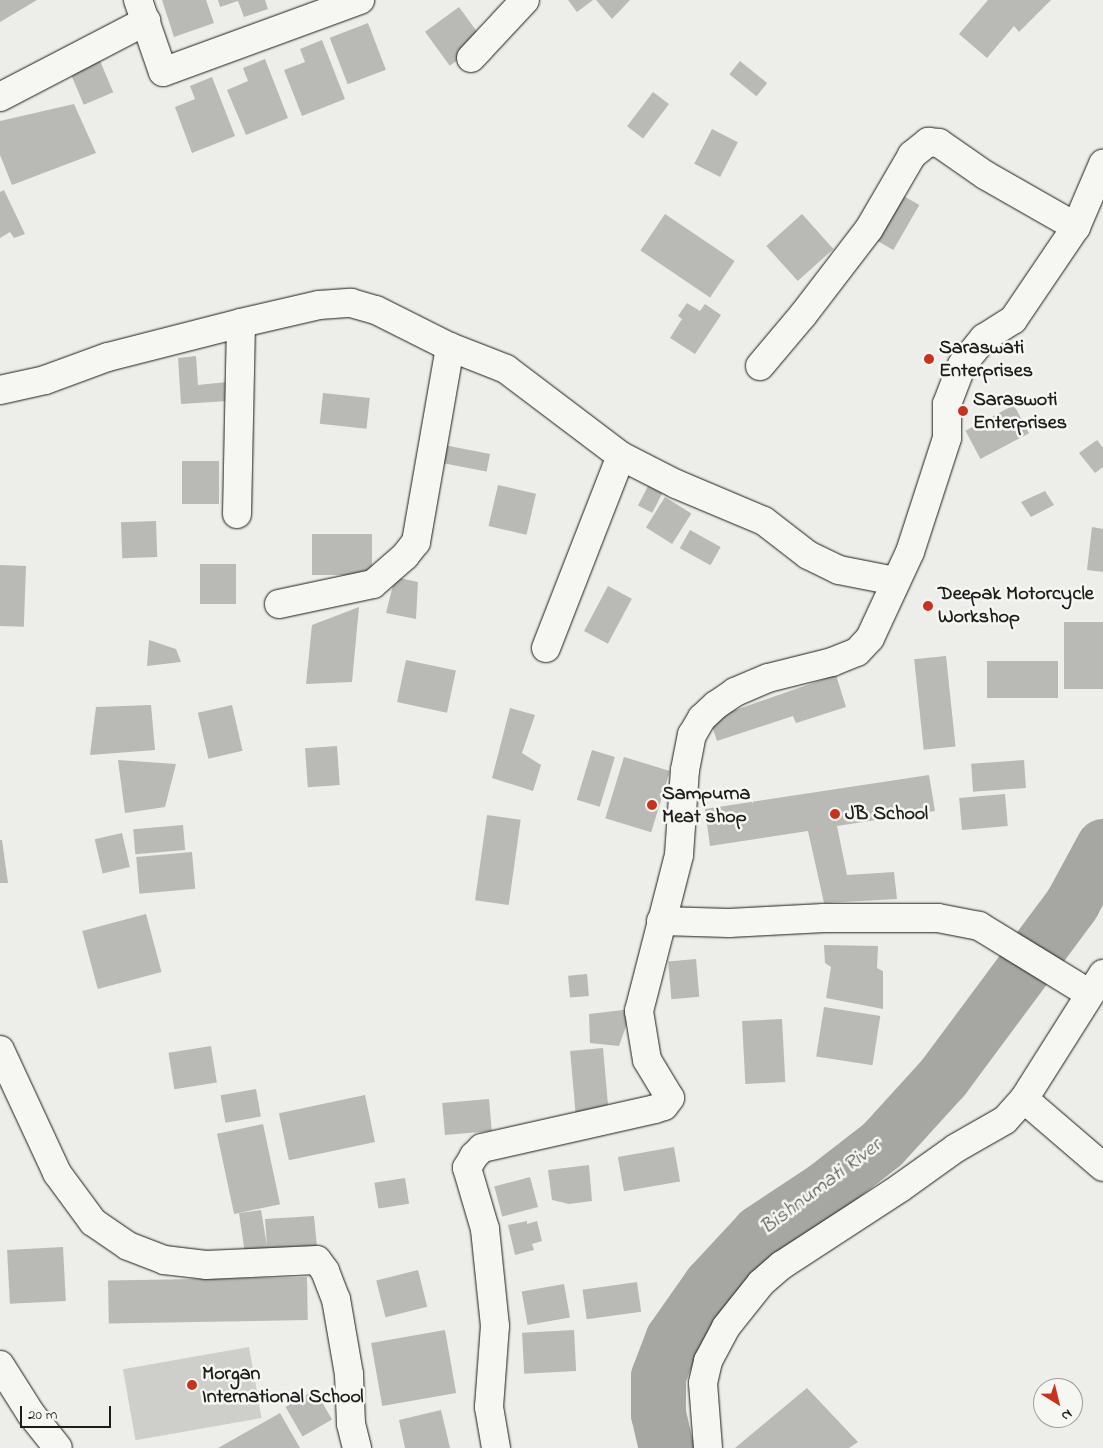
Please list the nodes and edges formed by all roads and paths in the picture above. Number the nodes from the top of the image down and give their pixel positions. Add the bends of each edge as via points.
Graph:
1 (360, 0) edge
2 (525, 0) edge
3 (142, 11) edge
4 (471, 58) dead end
5 (0, 97) edge
6 (1103, 164) edge
7 (1076, 228) junction
8 (241, 323) junction
9 (450, 347) junction
10 (760, 366) dead end
11 (0, 390) edge
12 (621, 456) junction
13 (237, 514) dead end
14 (895, 581) junction
15 (279, 604) dead end
16 (546, 648) dead end
17 (661, 921) junction
18 (1088, 983) edge
19 (0, 1050) edge
20 (1024, 1099) junction
21 (1102, 1165) edge
22 (0, 1364) edge
23 (58, 1448) edge
24 (357, 1448) edge
25 (496, 1448) edge
26 (708, 1448) edge

1 - 3 street via 163,72
2 - 4 street
3 - 5 street
6 - 7 street
7 - 10 street via 985,175 939,143 928,142 912,155 869,229
7 - 14 street via 1013,320 984,338 962,365 947,404 947,438 910,552
8 - 9 street via 319,305 350,303 376,310
8 - 11 street via 108,357 45,380
8 - 13 street
9 - 12 street via 506,368
9 - 15 street via 416,542 373,584
12 - 14 street via 676,484 764,521 808,555 839,570
12 - 16 street
14 - 17 street via 870,638 857,652 832,662 768,678 716,705 702,718 692,735 688,753 679,855
17 - 18 street via 729,923 824,918 938,918 979,926
17 - 25 street via 639,1011 647,1060 670,1098 664,1106 482,1148 467,1168 485,1229 487,1248 495,1326 489,1407
18 - 20 street
19 - 24 street via 56,1173 93,1222 128,1246 164,1260 206,1265 317,1260 336,1299 349,1374 351,1424
20 - 21 street
20 - 26 street via 1005,1120 956,1148 782,1265 761,1283 726,1327 708,1361 702,1383
22 - 23 street via 31,1414

